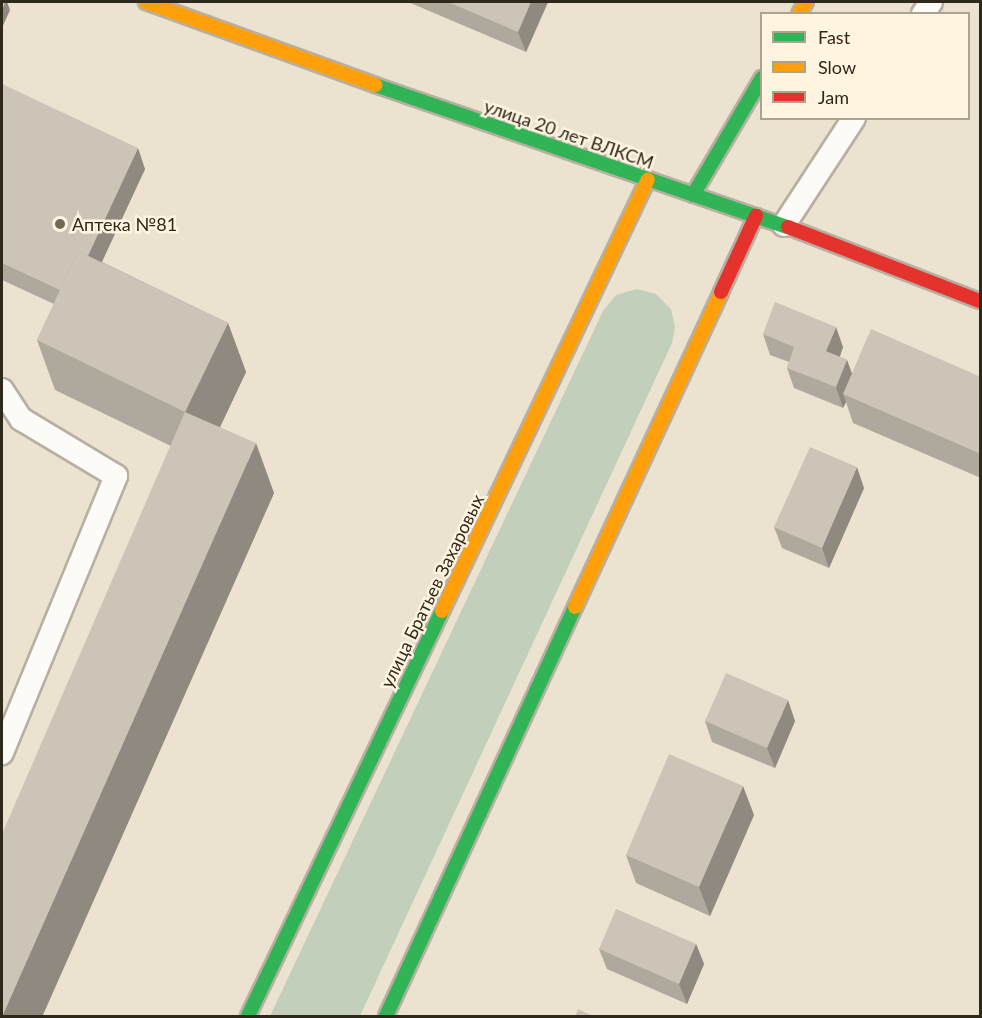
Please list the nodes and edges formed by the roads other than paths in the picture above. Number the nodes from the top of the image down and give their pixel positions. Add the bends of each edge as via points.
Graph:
1 (146, 2) edge
2 (760, 81) edge
3 (853, 120) edge
4 (648, 180) junction
5 (693, 195) junction
6 (756, 216) junction
7 (784, 225) junction
8 (981, 301) edge
9 (2, 390) edge
10 (2, 753) edge
11 (248, 1017) edge
12 (386, 1017) edge

1 - 4 main road, улица 20 лет ВЛКСМ
2 - 5 main road
3 - 7 lane
4 - 5 main road, улица 20 лет ВЛКСМ
4 - 11 main road, улица Братьев Захаровых
5 - 6 main road, улица 20 лет ВЛКСМ
6 - 7 main road, улица 20 лет ВЛКСМ
6 - 12 main road
7 - 8 main road, улица 20 лет ВЛКСМ
9 - 10 lane via 21,419 116,476

